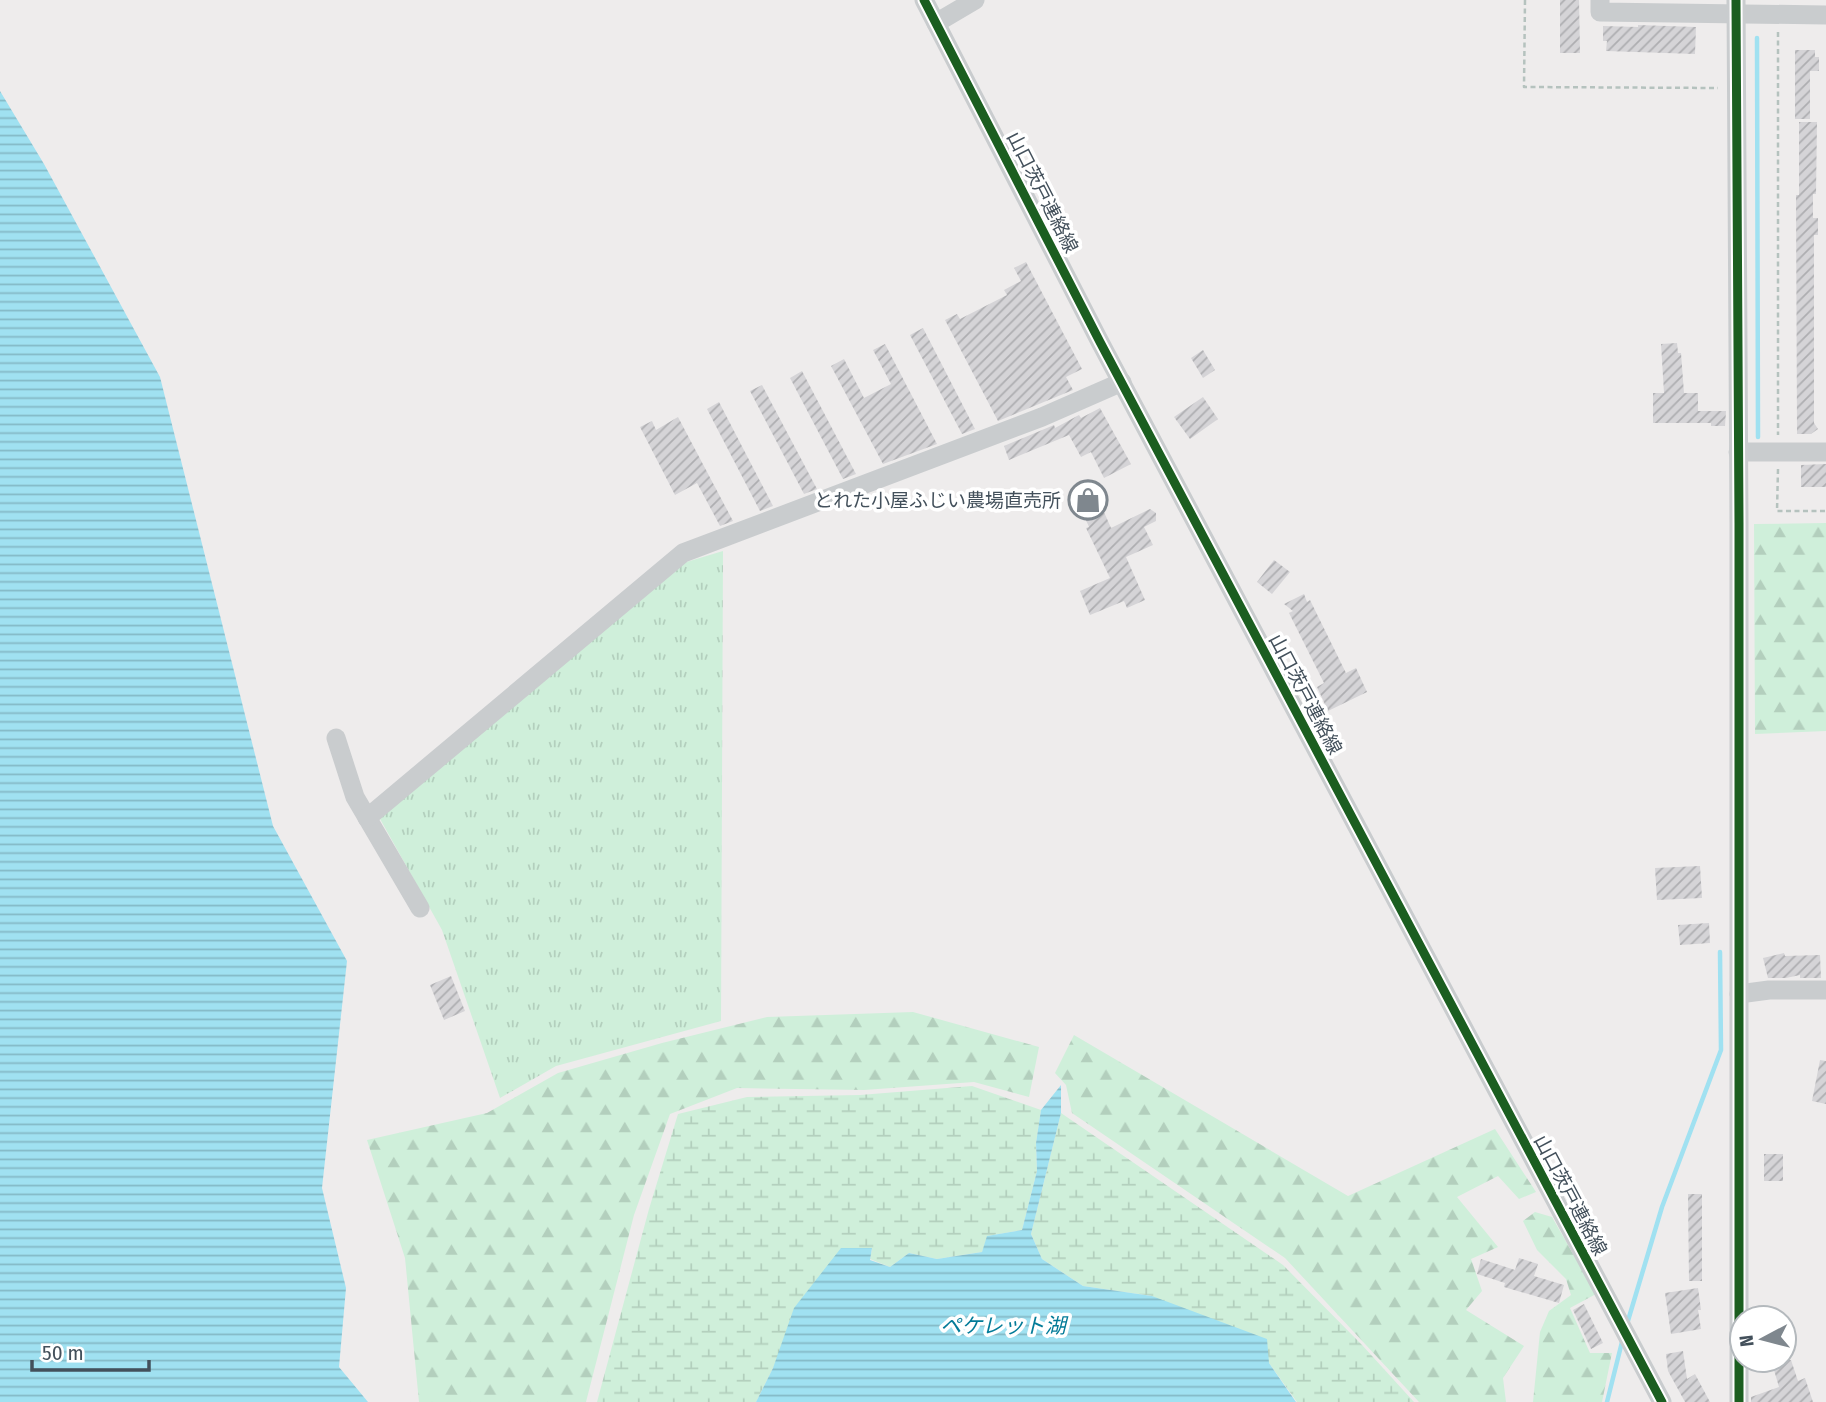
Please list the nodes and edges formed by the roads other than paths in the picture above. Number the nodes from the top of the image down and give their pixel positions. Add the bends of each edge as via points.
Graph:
1 (924, 0) edge
2 (975, 0) edge
3 (1600, 0) edge
4 (1698, 7) edge
5 (1736, 7) edge
6 (1826, 15) edge
7 (936, 23) junction
8 (1122, 383) junction
9 (1738, 452) junction
10 (1826, 452) edge
11 (336, 738) dead end
12 (368, 818) junction
13 (420, 908) dead end
14 (1826, 990) edge
15 (1739, 994) junction
16 (1662, 1402) edge
17 (1739, 1402) edge

1 - 7 street, 山口茨戸連絡線
2 - 7 street
3 - 4 street via 1600,12
4 - 5 street
5 - 6 street via 1778,15
5 - 9 street
7 - 8 street, 山口茨戸連絡線
8 - 12 street via 683,553
8 - 16 street, 山口茨戸連絡線
9 - 10 street
9 - 15 street
11 - 12 street via 355,797
12 - 13 street
14 - 15 street
15 - 17 street

